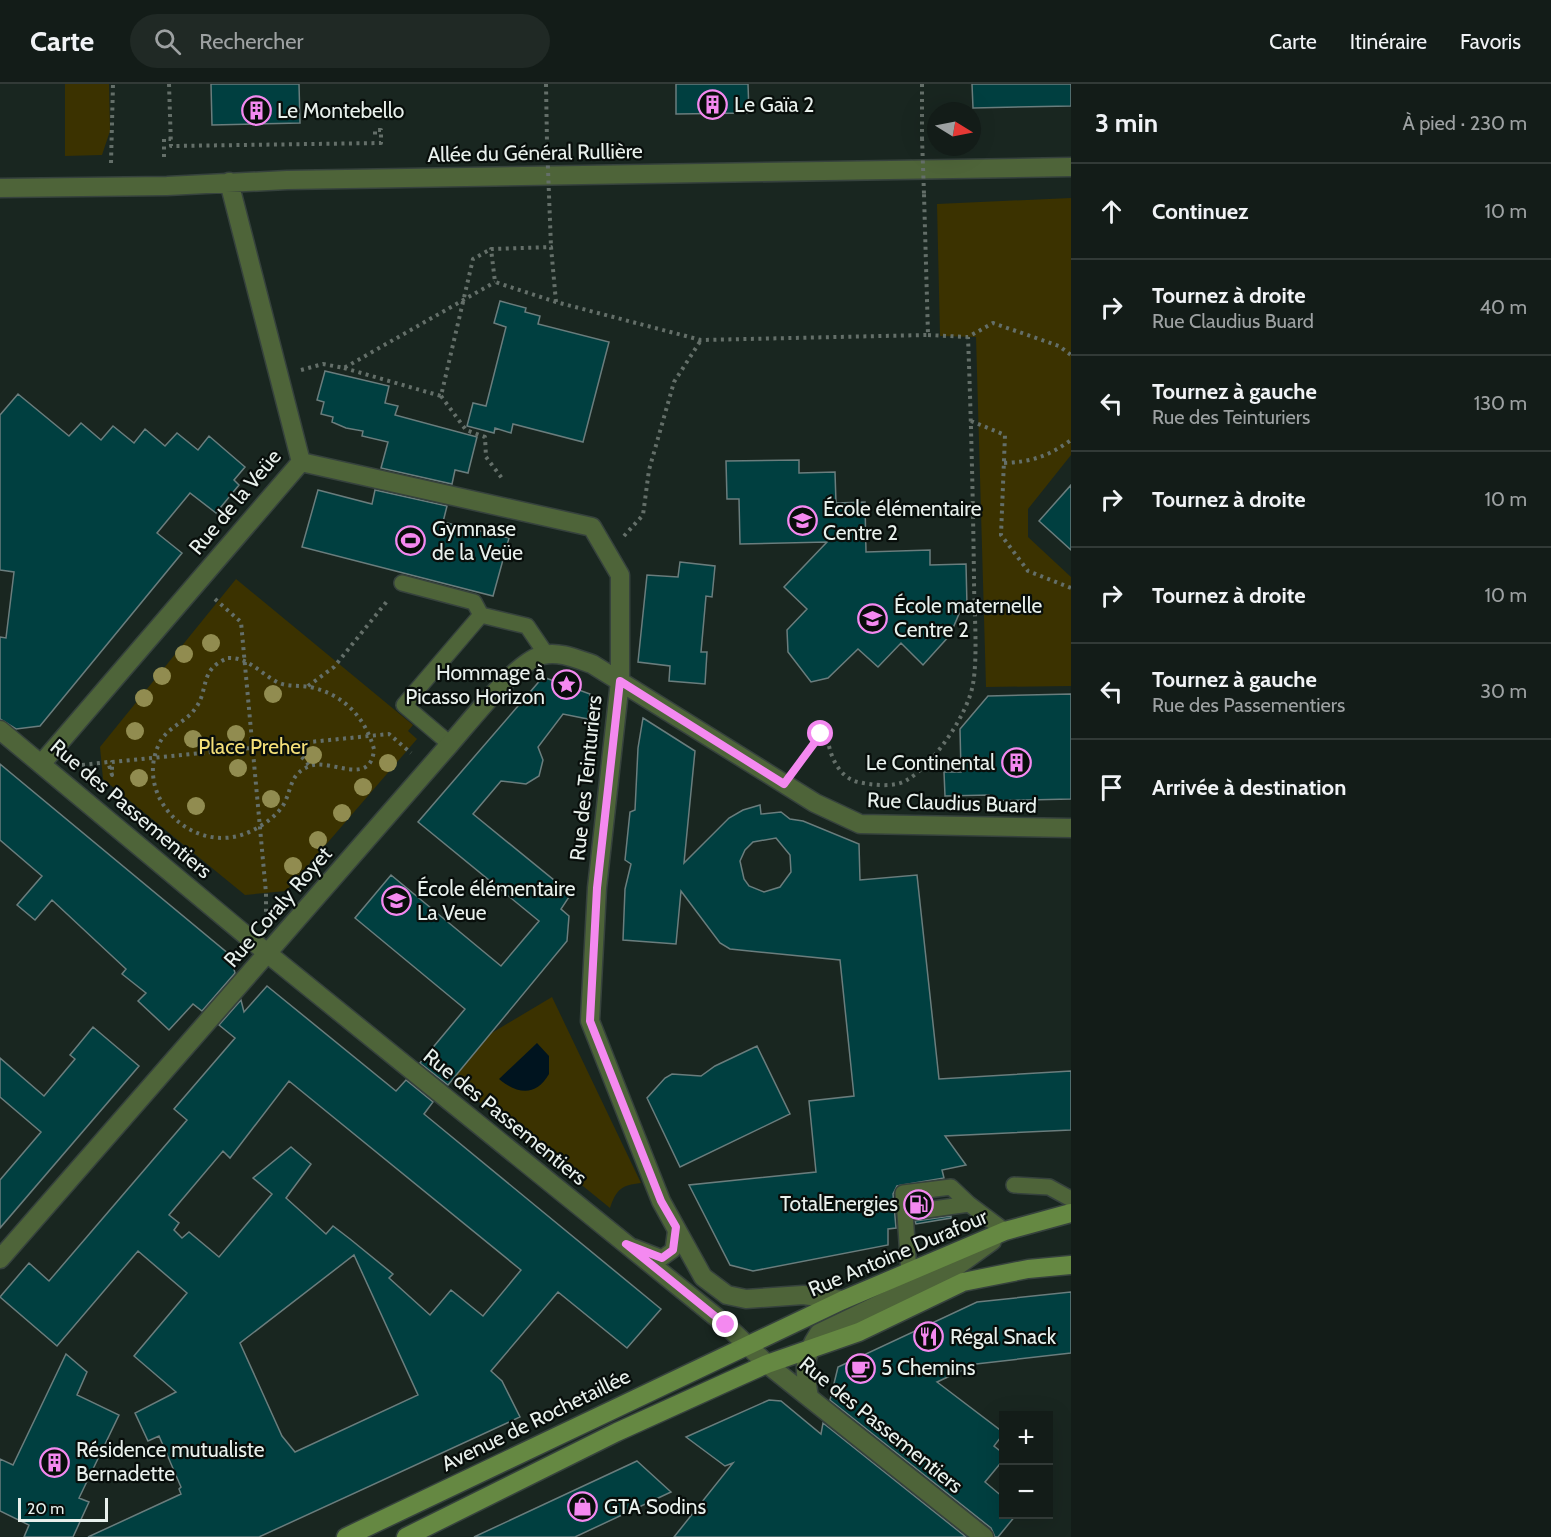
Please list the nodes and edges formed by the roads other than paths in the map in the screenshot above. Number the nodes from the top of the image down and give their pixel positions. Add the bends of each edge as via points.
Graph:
1 (1071, 167) edge
2 (229, 182) junction
3 (0, 188) edge
4 (302, 462) junction
5 (402, 583) road end
6 (481, 615) junction
7 (546, 654) junction
8 (620, 681) junction
9 (0, 730) edge
10 (450, 744) junction
11 (42, 763) junction
12 (1071, 828) edge
13 (267, 953) junction
14 (1014, 1185) dead end
15 (1071, 1200) edge
16 (1071, 1213) edge
17 (676, 1227) junction
18 (1005, 1231) junction
19 (626, 1244) junction
20 (0, 1259) edge
21 (1071, 1265) edge
22 (909, 1272) junction
23 (843, 1300) junction
24 (747, 1344) junction
25 (808, 1349) junction
26 (767, 1364) junction
27 (809, 1397) junction
28 (345, 1537) edge
29 (406, 1537) edge
30 (984, 1537) edge

1 - 2 street, Allée du Général Rullière
2 - 3 street, Allée du Général Rullière
2 - 4 street, Rue de la Veüe
4 - 8 street, Rue des Teinturiers via 592,527 621,575
4 - 11 street, Rue de la Veüe
5 - 6 lane via 474,602
6 - 7 lane via 527,626
6 - 10 lane via 404,705
7 - 8 street via 592,664
7 - 10 street, Rue Coraly Royet via 527,662 513,674
8 - 12 street, Rue Claudius Buard via 815,803 860,824
8 - 17 street, Rue des Teinturiers via 597,888 590,1021 657,1191
9 - 11 street, Rue des Passementiers
10 - 13 street, Rue Coraly Royet
11 - 13 street, Rue des Passementiers
13 - 19 street, Rue des Passementiers
13 - 20 street, Rue Coraly Royet
14 - 15 lane via 1049,1187
16 - 18 street, Rue Antoine Durafour
17 - 19 lane via 673,1250 662,1258
17 - 23 street, Rue des Teinturiers via 703,1277 727,1295 746,1299 803,1295
18 - 22 street, Rue Antoine Durafour
18 - 22 lane via 951,1187 903,1193
18 - 25 street via 953,1269 819,1333
19 - 24 street, Rue des Passementiers
21 - 25 street via 963,1282 860,1332
22 - 23 street, Rue Antoine Durafour
23 - 24 street, Rue Antoine Durafour
24 - 26 street, Rue des Passementiers
24 - 28 street, Avenue de Rochetaillée
25 - 26 street
25 - 27 street via 804,1372
26 - 27 street, Rue des Passementiers
26 - 29 street via 617,1432
27 - 30 street, Rue des Passementiers

